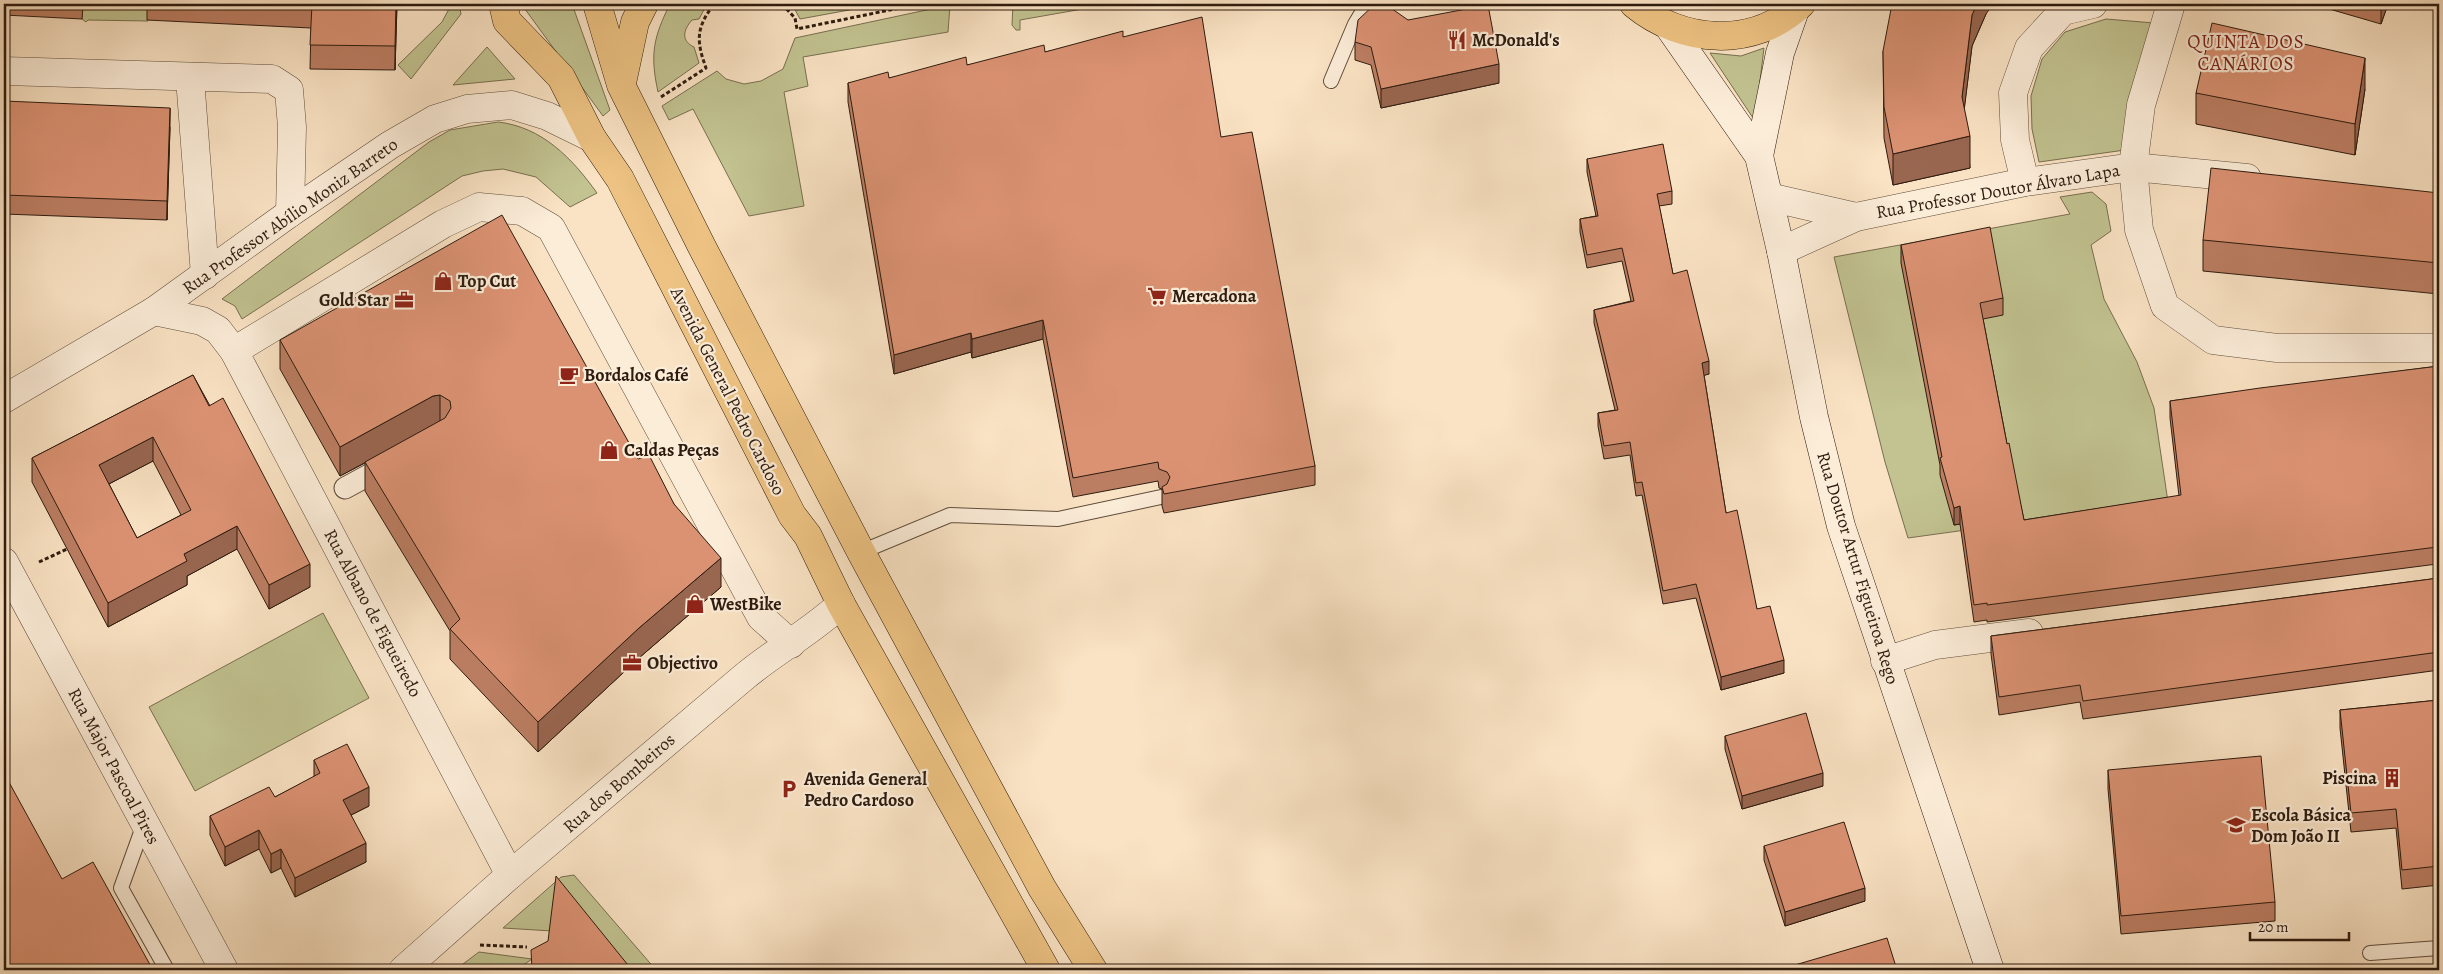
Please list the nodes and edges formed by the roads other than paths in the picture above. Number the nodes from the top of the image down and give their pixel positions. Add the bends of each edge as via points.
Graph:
1 (503, 4) edge
2 (597, 4) edge
3 (644, 4) edge
4 (1367, 4) edge
5 (1634, 4) edge
6 (2093, 4) edge
7 (2166, 4) edge
8 (2171, 4) edge
9 (1798, 7) edge
10 (1669, 27) junction
11 (4, 72) edge
12 (190, 78) junction
13 (1331, 81) dead end
14 (621, 85) junction
15 (592, 138) junction
16 (1759, 156) junction
17 (2133, 167) junction
18 (2271, 180) edge
19 (2025, 182) junction
20 (1769, 197) junction
21 (290, 213) junction
22 (1856, 217) junction
23 (1781, 251) junction
24 (205, 275) junction
25 (154, 311) junction
26 (2439, 348) edge
27 (234, 351) junction
28 (4, 399) edge
29 (405, 456) edge
30 (345, 488) dead end
31 (1160, 497) edge
32 (861, 552) junction
33 (4, 562) edge
34 (841, 604) junction
35 (2053, 630) edge
36 (792, 644) junction
37 (1885, 661) junction
38 (145, 824) junction
39 (510, 875) junction
40 (2439, 948) edge
41 (2370, 953) dead end
42 (167, 970) edge
43 (224, 970) edge
44 (403, 970) edge
45 (1046, 970) edge
46 (1094, 970) edge
47 (1990, 970) edge

1 - 15 main road, Avenida General Pedro Cardoso via 506,21 561,77
2 - 14 main road
3 - 14 main road via 635,22
4 - 13 lane
5 - 10 main road
6 - 19 street via 2063,11 2030,48 2013,93 2015,140
7 - 8 street
8 - 17 street via 2141,105
9 - 10 main road via 1776,22 1734,36 1690,34
9 - 16 street, Rua Doutor Artur Figueiroa Rego via 1780,53
10 - 16 street, Rua Doutor Artur Figueiroa Rego
11 - 12 street
12 - 21 street via 272,79 289,90 292,127
12 - 24 street
14 - 32 main road
15 - 21 street, Rua Professor Abílio Moniz Barreto via 547,116 512,104 467,109 435,119 390,145
15 - 34 main road, Avenida General Pedro Cardoso via 620,179
16 - 20 street, Rua Doutor Artur Figueiroa Rego
17 - 18 street, Rua Professor Doutor Álvaro Lapa
17 - 19 street, Rua Professor Doutor Álvaro Lapa
17 - 26 street via 2139,230 2165,306 2213,340 2277,348
19 - 22 street, Rua Professor Doutor Álvaro Lapa
20 - 22 street
20 - 23 street, Rua Doutor Artur Figueiroa Rego
21 - 24 street, Rua Professor Abílio Moniz Barreto
22 - 23 street
23 - 37 street, Rua Doutor Artur Figueiroa Rego via 1825,466
24 - 25 street, Rua Professor Abílio Moniz Barreto
25 - 27 street, Rua Albano de Figueiredo via 202,321 218,330
25 - 28 street, Rua Professor Abílio Moniz Barreto
27 - 36 street via 443,224 479,207 522,211 551,228 761,617
27 - 39 street, Rua Albano de Figueiredo
29 - 30 street
31 - 32 lane via 1058,519 950,515
32 - 46 main road via 1042,888
33 - 38 street, Rua Major Pascoal Pires
34 - 36 street, Rua dos Bombeiros
34 - 45 main road, Avenida General Pedro Cardoso
35 - 37 street via 1935,645
36 - 39 street, Rua dos Bombeiros via 749,672
37 - 47 street, Rua Doutor Artur Figueiroa Rego
38 - 42 lane via 121,888
38 - 43 street, Rua Major Pascoal Pires
39 - 44 street, Rua dos Bombeiros
40 - 41 lane

